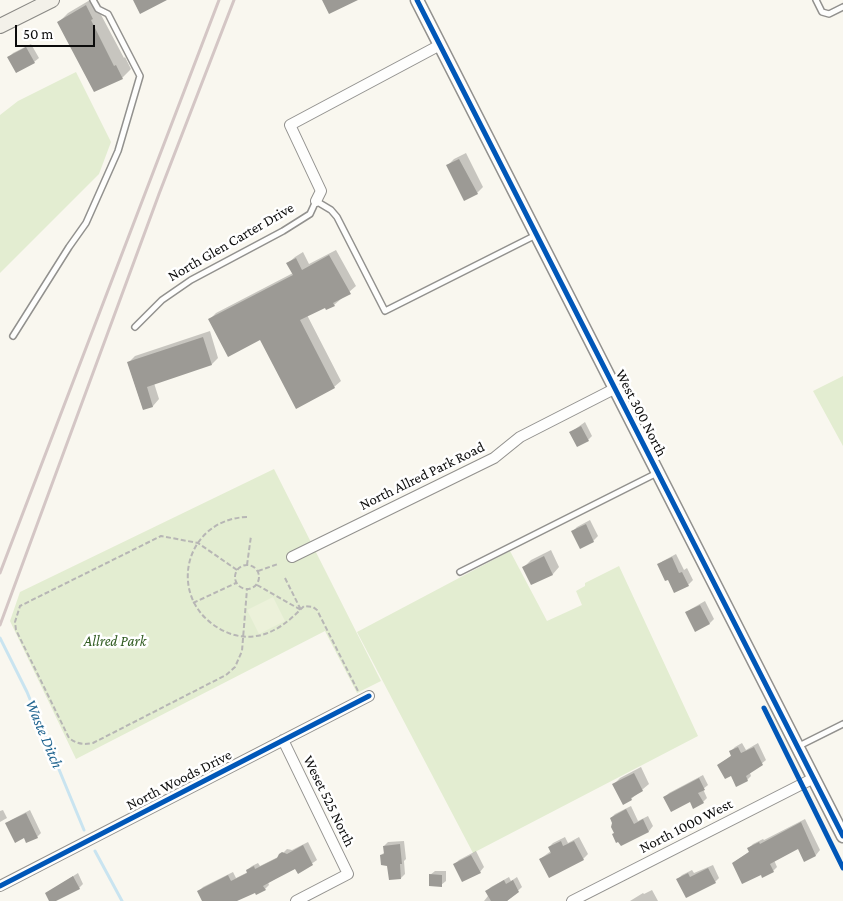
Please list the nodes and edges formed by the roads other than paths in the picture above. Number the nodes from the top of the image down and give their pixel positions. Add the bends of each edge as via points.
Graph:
1 (52, 0) edge
2 (94, 0) edge
3 (417, 0) edge
4 (816, 0) edge
5 (843, 7) edge
6 (0, 26) edge
7 (440, 45) junction
8 (316, 201) junction
9 (536, 235) junction
10 (134, 327) dead end
11 (13, 336) dead end
12 (614, 389) junction
13 (657, 472) junction
14 (292, 557) dead end
15 (460, 572) dead end
16 (364, 694) road end
17 (843, 724) edge
18 (283, 740) junction
19 (798, 746) junction
20 (814, 778) junction
21 (843, 836) edge
22 (0, 886) edge
23 (296, 901) edge
24 (572, 901) edge

1 - 6 main road
2 - 11 lane via 98,9 108,14 140,76 118,151 86,223
3 - 7 street, West 300 North
4 - 5 lane via 822,12 829,14
7 - 8 street via 290,125 321,191
7 - 9 street, West 300 North
8 - 9 lane via 337,217 385,311
8 - 10 lane, North Glen Carter Drive via 310,214 283,232 191,280 162,300
9 - 12 street, West 300 North
12 - 13 street, West 300 North
12 - 14 street, North Allred Park Road via 520,438 494,458
13 - 15 lane
13 - 19 street, West 300 North
16 - 18 street, North Woods Drive
17 - 19 lane
18 - 22 street, North Woods Drive
18 - 23 street, Weset 525 North via 348,874
19 - 20 street, West 300 North
20 - 21 street, West 300 North
20 - 24 street, North 1000 West

